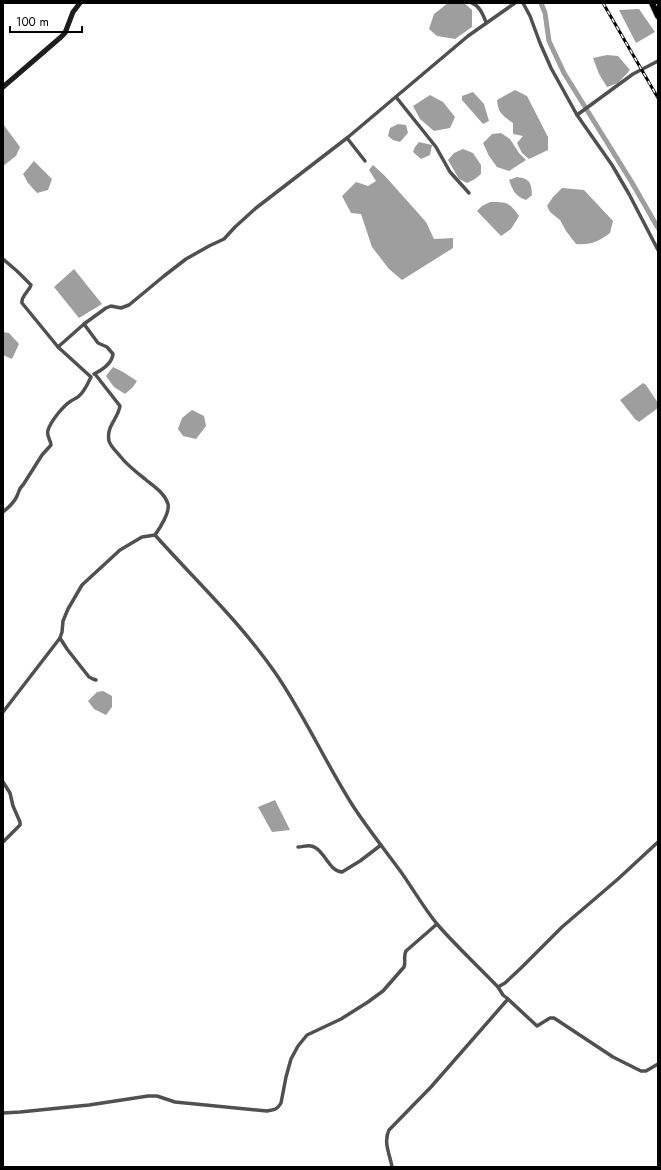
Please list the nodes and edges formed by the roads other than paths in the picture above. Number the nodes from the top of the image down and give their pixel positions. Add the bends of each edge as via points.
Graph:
1 (80, 3) edge
2 (472, 3) edge
3 (515, 3) edge
4 (523, 3) edge
5 (652, 3) edge
6 (658, 16) edge
7 (486, 22) junction
8 (658, 61) edge
9 (3, 87) edge
10 (396, 98) junction
11 (578, 115) junction
12 (347, 138) junction
13 (365, 161) dead end
14 (469, 193) dead end
15 (658, 250) edge
16 (3, 260) edge
17 (84, 324) junction
18 (58, 346) junction
19 (95, 374) junction
20 (91, 377) junction
21 (3, 512) edge
22 (155, 535) junction
23 (60, 638) junction
24 (96, 680) dead end
25 (3, 712) edge
26 (3, 782) edge
27 (3, 842) edge
28 (658, 842) edge
29 (381, 845) junction
30 (298, 848) dead end
31 (437, 924) junction
32 (498, 987) junction
33 (508, 999) junction
34 (658, 1064) edge
35 (3, 1113) edge
36 (392, 1167) edge

1 - 9 main road via 73,12 65,33
2 - 7 street via 480,10
3 - 7 street
4 - 11 street via 551,68
5 - 6 main road
7 - 10 street
8 - 11 street via 633,74
10 - 12 street
10 - 14 street via 436,147 450,172
11 - 15 street via 612,165
12 - 13 street
12 - 17 street via 256,208 224,239 186,259 130,305 106,308
16 - 18 street via 31,285 23,296 22,303
17 - 18 street
17 - 19 street via 98,343 107,347 113,354 111,360
18 - 20 street
19 - 20 street
19 - 22 street via 120,406 111,424 109,441 127,464 157,488 168,505 167,514
20 - 21 street via 81,394 70,401 54,419 47,431 51,446
22 - 23 street via 142,537 120,550 82,585 63,621
22 - 29 street via 258,648 292,700 354,807
23 - 24 street via 89,677
23 - 25 street
26 - 27 street via 10,793 20,822
28 - 32 street
29 - 30 street via 342,872 336,870 316,847
29 - 31 street
31 - 32 street
31 - 35 street via 406,951 406,964 383,991 354,1011 307,1035 291,1059 281,1103 275,1110 182,1103 148,1096 89,1105
32 - 33 street
33 - 34 street via 537,1026 554,1018 613,1057 641,1071
33 - 36 street via 431,1087 389,1130 387,1146

